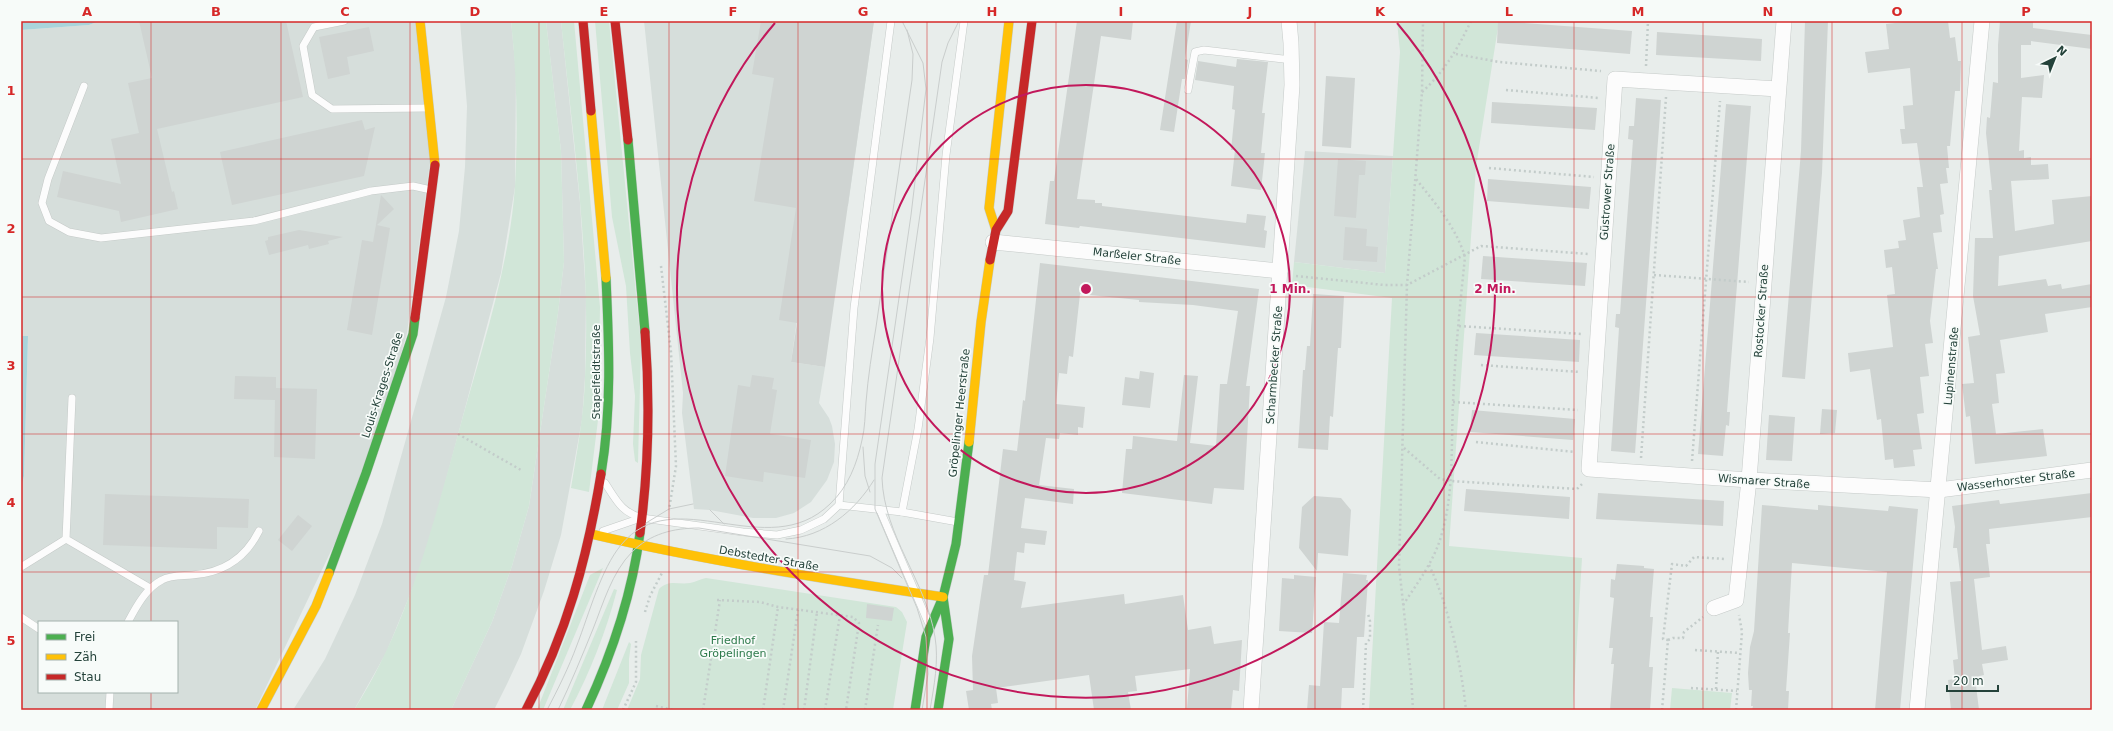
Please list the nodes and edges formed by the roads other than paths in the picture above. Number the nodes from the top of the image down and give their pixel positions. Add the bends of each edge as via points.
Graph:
1 (344, 21) edge
2 (420, 21) edge
3 (583, 21) edge
4 (615, 21) edge
5 (890, 21) edge
6 (964, 21) edge
7 (1009, 21) edge
8 (1032, 21) edge
9 (1289, 21) edge
10 (1784, 21) edge
11 (1982, 21) edge
12 (1292, 60) junction
13 (84, 86) dead end
14 (1778, 89) junction
15 (1188, 90) dead end
16 (429, 108) junction
17 (431, 190) junction
18 (995, 236) junction
19 (1280, 271) junction
20 (72, 398) dead end
21 (1589, 469) joint
22 (2092, 470) edge
23 (601, 476) junction
24 (1749, 480) junction
25 (1939, 490) junction
26 (839, 505) junction
27 (880, 510) junction
28 (902, 512) junction
29 (642, 518) junction
30 (959, 523) junction
31 (259, 531) dead end
32 (591, 534) junction
33 (66, 539) junction
34 (637, 545) junction
35 (21, 567) edge
36 (150, 588) junction
37 (916, 593) junction
38 (943, 598) junction
39 (1714, 608) road end
40 (21, 617) edge
41 (129, 621) edge
42 (930, 627) junction
43 (38, 628) edge
44 (110, 693) edge
45 (109, 710) edge
46 (261, 710) edge
47 (526, 710) edge
48 (586, 710) edge
49 (915, 710) edge
50 (938, 710) edge
51 (1252, 710) edge
52 (1917, 710) edge

1 - 16 lane via 314,27 303,46 312,95 332,109
2 - 16 main road, Louis-Krages-Straße
3 - 23 main road, Stapelfeldtstraße via 610,352 607,439
4 - 29 main road via 639,251 647,364 649,430 647,485
5 - 26 lane via 854,308
6 - 28 lane via 946,155 930,338 918,430
7 - 18 main road, Gröpelinger Heerstraße via 989,208
8 - 18 main road, Gröpelinger Heerstraße via 1008,211
9 - 12 street, Scharmbecker Straße
10 - 14 street, Rostocker Straße
11 - 25 street, Lupinenstraße
12 - 15 lane via 1204,50 1195,52
12 - 19 street, Scharmbecker Straße
13 - 17 lane via 48,179 42,203 49,221 69,232 101,238 216,225 254,220 371,191 413,186
14 - 21 street, Güstrower Straße via 1615,79
14 - 24 street, Rostocker Straße
16 - 17 main road, Louis-Krages-Straße via 434,162
17 - 46 main road, Louis-Krages-Straße via 413,334 366,473 316,606
18 - 19 street, Marßeler Straße
18 - 30 main road, Gröpelinger Heerstraße via 981,322 972,423
19 - 51 street, Scharmbecker Straße
20 - 33 lane
21 - 24 street, Wismarer Straße
22 - 25 street, Wasserhorster Straße
23 - 29 lane via 618,504 629,514
23 - 32 main road, Stapelfeldtstraße
24 - 25 street, Wismarer Straße
24 - 39 street, Rostocker Straße via 1736,600
25 - 52 street, Lupinenstraße
26 - 27 lane
26 - 29 lane via 824,519 800,530 777,535
27 - 28 lane
27 - 37 lane
28 - 30 lane
29 - 32 lane
29 - 34 main road
30 - 38 main road, Gröpelinger Heerstraße
31 - 36 lane via 252,544 231,564 204,574 162,580
32 - 34 main road, Debstedter Straße
32 - 47 main road, Stapelfeldtstraße via 571,606 545,674
33 - 35 lane
33 - 36 lane
34 - 37 main road, Debstedter Straße
34 - 48 main road via 636,562 623,614 607,664
36 - 41 lane
37 - 38 main road, Debstedter Straße
37 - 42 lane
38 - 42 main road, Gröpelinger Heerstraße
38 - 50 main road, Gröpelinger Heerstraße via 949,639
40 - 43 lane
42 - 49 main road, Gröpelinger Heerstraße via 926,637
44 - 45 lane

